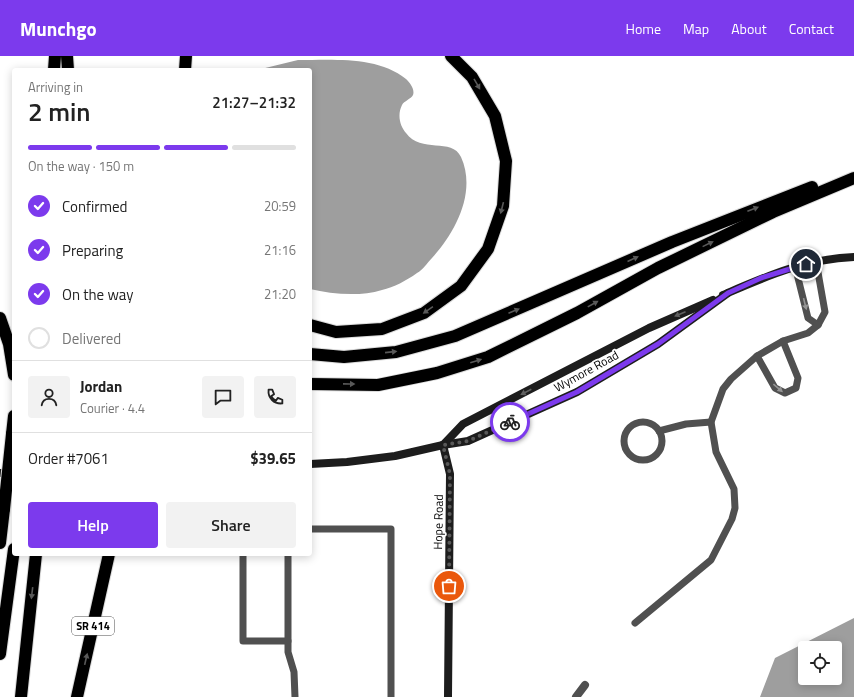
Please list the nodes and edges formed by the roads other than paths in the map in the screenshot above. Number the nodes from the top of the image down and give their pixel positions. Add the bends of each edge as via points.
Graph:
1 (186, 56) edge
2 (451, 56) edge
3 (185, 68) edge
4 (854, 174) edge
5 (854, 178) edge
6 (854, 257) edge
7 (816, 261) junction
8 (795, 266) junction
9 (728, 293) junction
10 (0, 318) edge
11 (818, 325) junction
12 (312, 326) edge
13 (783, 341) junction
14 (312, 354) edge
15 (757, 356) junction
16 (12, 363) edge
17 (312, 384) edge
18 (712, 422) junction
19 (659, 431) junction
20 (12, 434) edge
21 (443, 445) junction
22 (312, 464) edge
23 (12, 472) edge
24 (0, 473) edge
25 (312, 529) edge
26 (0, 543) edge
27 (13, 556) edge
28 (36, 556) edge
29 (109, 556) edge
30 (243, 556) edge
31 (288, 556) edge
32 (635, 622) dead end
33 (288, 641) junction
34 (0, 654) edge
35 (585, 686) dead end
36 (21, 697) edge
37 (77, 697) edge
38 (295, 697) edge
39 (391, 697) edge
40 (448, 697) edge
41 (576, 697) edge

1 - 3 highway
2 -> 12 highway via 472,76 495,116 506,161 503,206 488,249 461,286 424,314 382,329 336,332
14 -> 4 highway via 344,357 396,352 454,336 750,210
17 -> 5 highway via 378,385 437,373 488,357 577,313 658,268 773,212
6 - 7 main road, Wymore Road
7 - 8 main road, Wymore Road
7 - 11 lane via 825,312
8 - 9 main road, Wymore Road
8 -> 11 lane via 808,318
9 -> 21 main road, Wymore Road via 649,328 464,424
9 - 21 main road, Wymore Road via 658,344 577,392 468,441
10 - 16 highway
11 - 13 lane via 808,333
13 - 15 lane
15 -> 13 lane via 775,388 785,394 796,388 798,378
15 - 18 lane via 731,378 723,389
18 - 19 lane via 686,424
18 - 32 lane via 716,452 734,489 735,508 732,519 711,560
19 - 19 lane via 648,422 633,424 625,436 627,451 639,459 653,457 662,445
20 - 26 highway, bridge
21 - 22 main road, Wymore Road via 395,456
21 - 40 main road, Hope Road via 450,474
23 - 24 main road
25 - 39 lane via 391,529
27 - 34 highway
28 -> 36 highway
37 -> 29 highway, SR 414
30 - 33 lane via 244,641
31 - 33 lane
33 - 38 lane via 288,652 294,672
35 - 41 street

